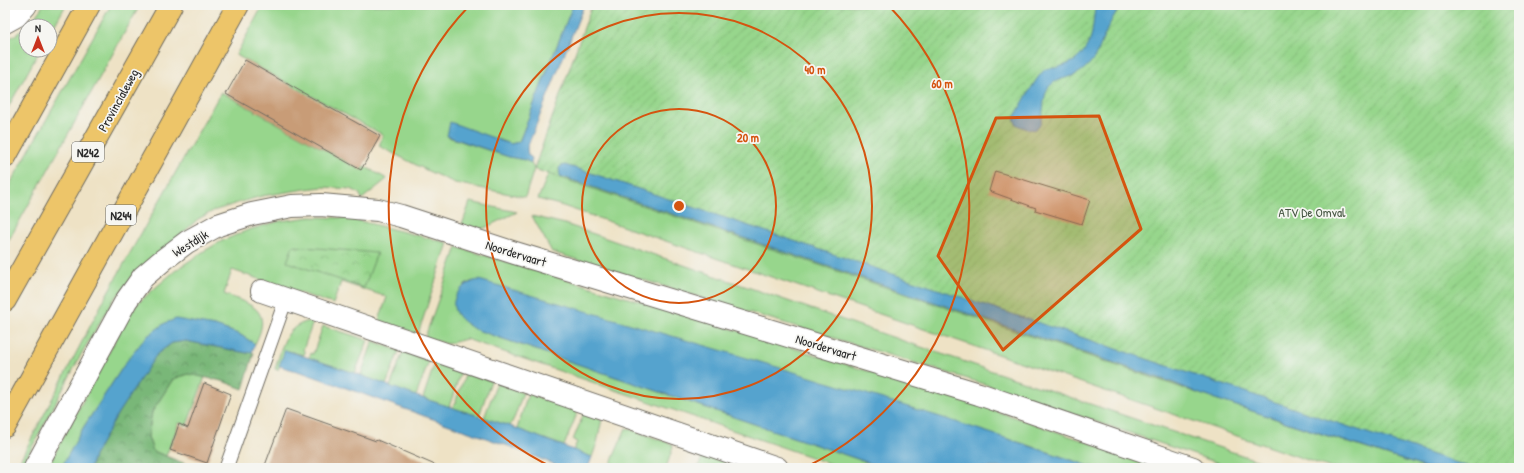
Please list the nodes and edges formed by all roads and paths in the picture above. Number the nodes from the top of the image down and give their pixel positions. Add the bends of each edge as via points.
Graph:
1 (26, 5) edge
2 (90, 5) edge
3 (171, 5) edge
4 (238, 5) edge
5 (5, 22) edge
6 (5, 157) edge
7 (456, 233) joint
8 (262, 291) dead end
9 (286, 299) junction
10 (5, 300) edge
11 (5, 426) edge
12 (35, 468) edge
13 (226, 468) edge
14 (776, 468) edge
15 (1193, 468) edge

1 - 5 street via 16,16
2 - 6 main road
3 - 10 main road, Provincialeweg / N242
4 - 11 main road, N244
7 - 12 street, Westdijk via 378,210 320,205 292,206 252,214 218,225 187,242 143,277 126,301
7 - 15 street, Noordervaart via 979,394
8 - 9 street
9 - 13 lane
9 - 14 street

